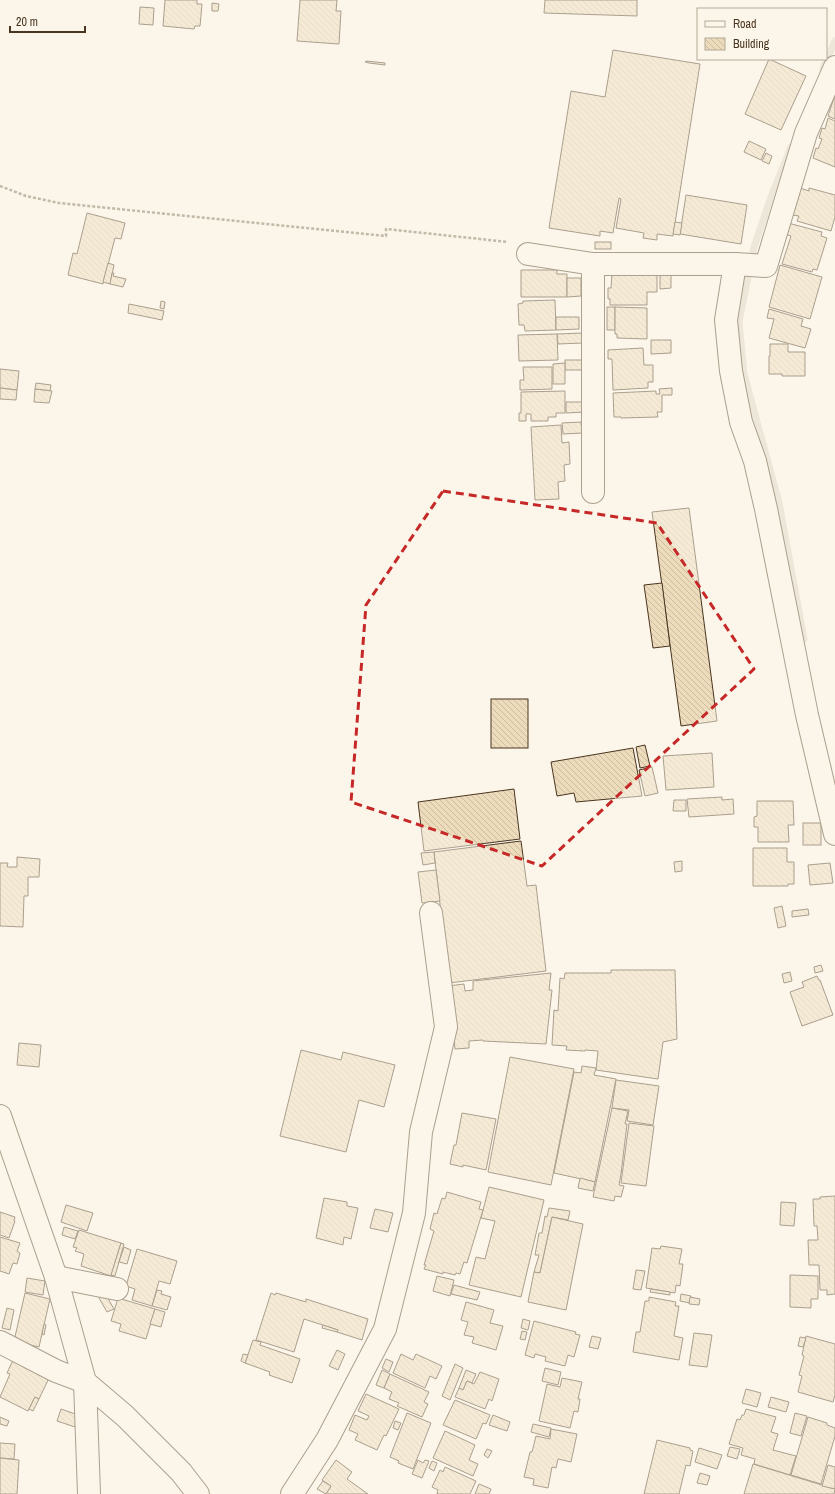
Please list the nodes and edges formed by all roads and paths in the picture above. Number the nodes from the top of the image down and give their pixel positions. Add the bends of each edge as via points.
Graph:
1 (835, 67) edge
2 (0, 186) edge
3 (528, 254) joint
4 (593, 264) junction
5 (735, 264) junction
6 (593, 492) dead end
7 (835, 834) edge
8 (431, 913) dead end
9 (0, 1116) edge
10 (56, 1277) junction
11 (117, 1289) dead end
12 (0, 1342) edge
13 (85, 1382) junction
14 (89, 1494) edge
15 (198, 1494) edge
16 (292, 1494) edge

1 - 5 street via 806,132 766,266
2 - 3 path via 26,196 59,203 386,236 386,229 484,239 523,245
3 - 4 street
4 - 5 street
4 - 6 street
5 - 7 street via 726,320 730,371 741,422 755,461 766,509 807,715
8 - 16 street via 446,1027 421,1132 414,1213 385,1329 327,1440
9 - 10 street
10 - 11 street
10 - 13 street
12 - 13 street via 56,1371
13 - 14 street
13 - 15 street via 125,1416 181,1472

